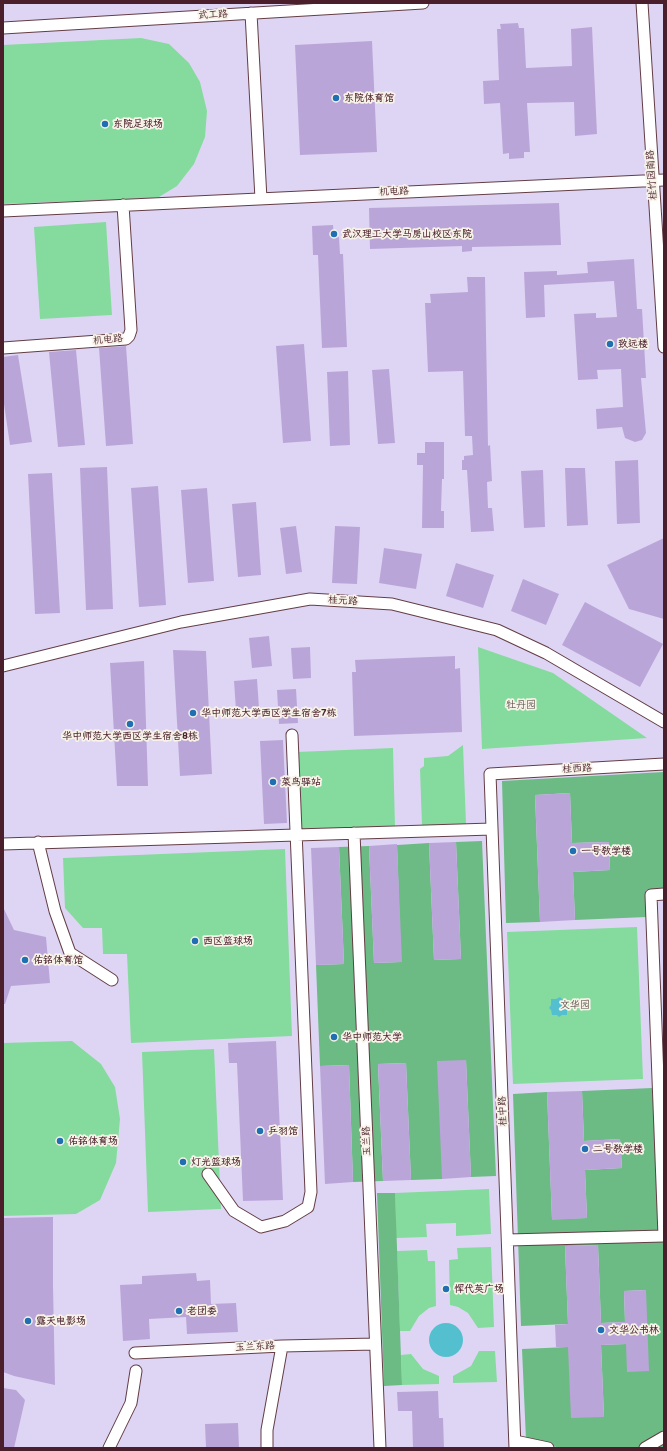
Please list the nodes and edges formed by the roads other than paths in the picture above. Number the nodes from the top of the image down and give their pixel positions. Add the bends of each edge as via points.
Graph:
1 (423, 3) edge
2 (642, 3) edge
3 (251, 13) junction
4 (3, 28) edge
5 (653, 180) junction
6 (664, 180) edge
7 (261, 199) junction
8 (123, 205) junction
9 (3, 211) edge
10 (664, 347) edge
11 (3, 348) edge
12 (3, 666) edge
13 (664, 722) edge
14 (292, 735) dead end
15 (664, 764) edge
16 (490, 774) joint
17 (492, 829) junction
18 (354, 834) junction
19 (296, 835) junction
20 (38, 842) junction
21 (3, 844) edge
22 (664, 894) edge
23 (112, 980) dead end
24 (208, 1174) dead end
25 (508, 1240) junction
26 (375, 1344) junction
27 (282, 1346) junction
28 (135, 1353) dead end
29 (136, 1371) dead end
30 (664, 1437) edge
31 (515, 1444) edge
32 (108, 1448) edge
33 (267, 1448) edge
34 (380, 1448) edge
35 (548, 1448) edge
36 (645, 1448) edge

1 - 3 street, 武工路
2 - 5 street, 桂竹园南路
3 - 4 street, 武工路
3 - 7 street
5 - 6 street, 机电路
5 - 7 street, 机电路
5 - 10 street, 桂竹园南路
7 - 8 street, 机电路
8 - 9 street, 机电路
8 - 11 street, 机电路 via 131,330 129,336 126,339
12 - 13 street, 桂元路 via 181,622 310,599 392,604 497,630 546,653
14 - 19 street
15 - 16 street, 桂西路
16 - 17 street, 桂中路
17 - 18 street
17 - 25 street, 桂中路
18 - 19 street
18 - 26 street, 玉兰路
19 - 20 street
19 - 24 street via 311,1192 308,1207 285,1221 261,1227 234,1211
20 - 21 street
20 - 23 street via 55,911 70,953
22 - 25 street via 651,895 664,1236
25 - 31 street, 桂中路
26 - 27 street, 玉兰东路
26 - 34 street, 玉兰路
27 - 28 street, 玉兰东路
27 - 33 street via 267,1430
29 - 32 street via 132,1403
30 - 36 street
31 - 35 street

